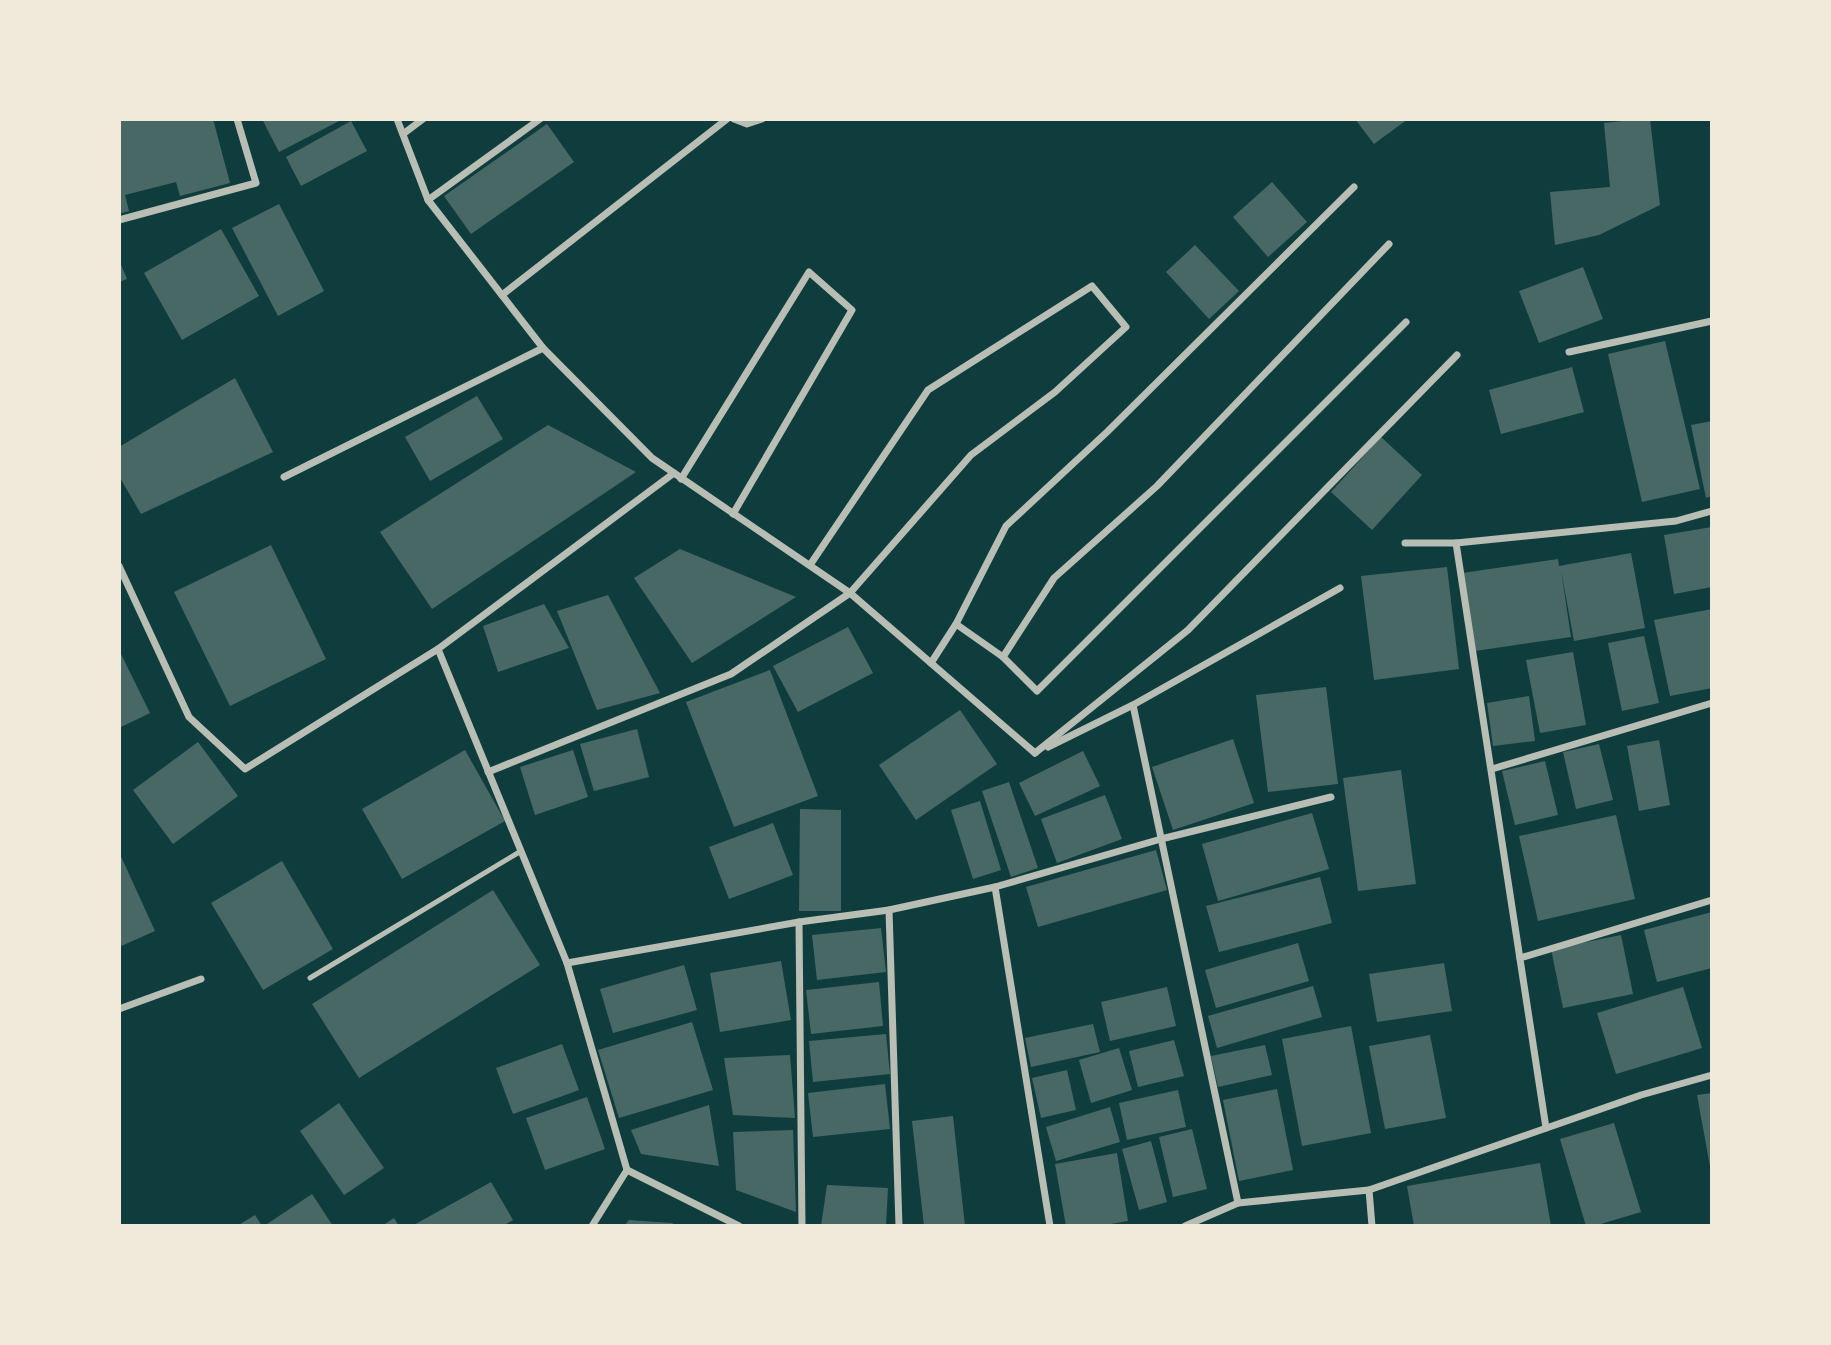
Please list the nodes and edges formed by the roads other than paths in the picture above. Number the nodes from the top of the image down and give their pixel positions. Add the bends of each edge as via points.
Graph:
1 (237, 119) edge
2 (397, 119) edge
3 (423, 119) edge
4 (540, 119) edge
5 (727, 119) edge
6 (734, 119) edge
7 (762, 119) edge
8 (403, 134) junction
9 (1354, 187) dead end
10 (428, 200) junction
11 (119, 220) edge
12 (1389, 244) dead end
13 (502, 295) junction
14 (1712, 321) edge
15 (1406, 322) dead end
16 (543, 348) junction
17 (1569, 352) dead end
18 (1457, 355) dead end
19 (674, 473) junction
20 (284, 477) dead end
21 (681, 479) junction
22 (1712, 511) edge
23 (733, 514) junction
24 (1405, 543) dead end
25 (1456, 543) junction
26 (810, 565) junction
27 (119, 566) edge
28 (1340, 588) dead end
29 (850, 593) junction
30 (956, 624) junction
31 (438, 649) junction
32 (1003, 657) junction
33 (931, 663) junction
34 (1712, 703) edge
35 (1133, 705) junction
36 (1035, 753) junction
37 (1492, 769) junction
38 (488, 772) junction
39 (1331, 797) dead end
40 (1161, 839) junction
41 (521, 851) junction
42 (995, 887) junction
43 (1712, 900) edge
44 (889, 910) junction
45 (799, 922) junction
46 (1520, 958) junction
47 (567, 963) junction
48 (310, 978) dead end
49 (201, 979) dead end
50 (119, 1009) edge
51 (1712, 1075) edge
52 (1546, 1128) junction
53 (627, 1170) junction
54 (1369, 1191) junction
55 (1238, 1203) junction
56 (592, 1226) edge
57 (738, 1226) edge
58 (803, 1226) edge
59 (899, 1226) edge
60 (1050, 1226) edge
61 (1185, 1226) edge
62 (1372, 1226) edge

1 - 11 street via 256,183
2 - 8 street
3 - 8 street
4 - 10 street
5 - 13 street
6 - 7 street via 747,124
8 - 10 street
9 - 30 street via 1006,526
10 - 13 street
12 - 32 street via 1157,486 1054,578
13 - 16 street
14 - 17 street
15 - 32 street via 1037,691
16 - 19 street via 652,458
16 - 20 street
18 - 36 street via 1188,630
19 - 21 street
19 - 31 street
21 - 23 street
21 - 23 street via 809,272 852,310
22 - 25 street via 1676,521
23 - 26 street
24 - 25 street
25 - 37 street
26 - 29 street
26 - 29 street via 928,390 1092,286 1126,327 1055,392 971,455
27 - 31 street via 189,717 245,769
28 - 35 street
29 - 33 street
29 - 38 street via 731,674
30 - 32 street
30 - 33 street
31 - 38 street
33 - 36 street
34 - 37 street
35 - 36 street
35 - 40 street
37 - 46 street
38 - 41 street
39 - 40 street
40 - 42 street
40 - 55 street
41 - 47 street
41 - 48 lane
42 - 44 street
42 - 60 street
43 - 46 street
44 - 45 street
44 - 59 street
45 - 47 street
45 - 58 street
46 - 52 street
47 - 53 street
49 - 50 street
51 - 52 street
52 - 54 street
53 - 56 street
53 - 57 street
54 - 55 street
54 - 62 street
55 - 61 street

